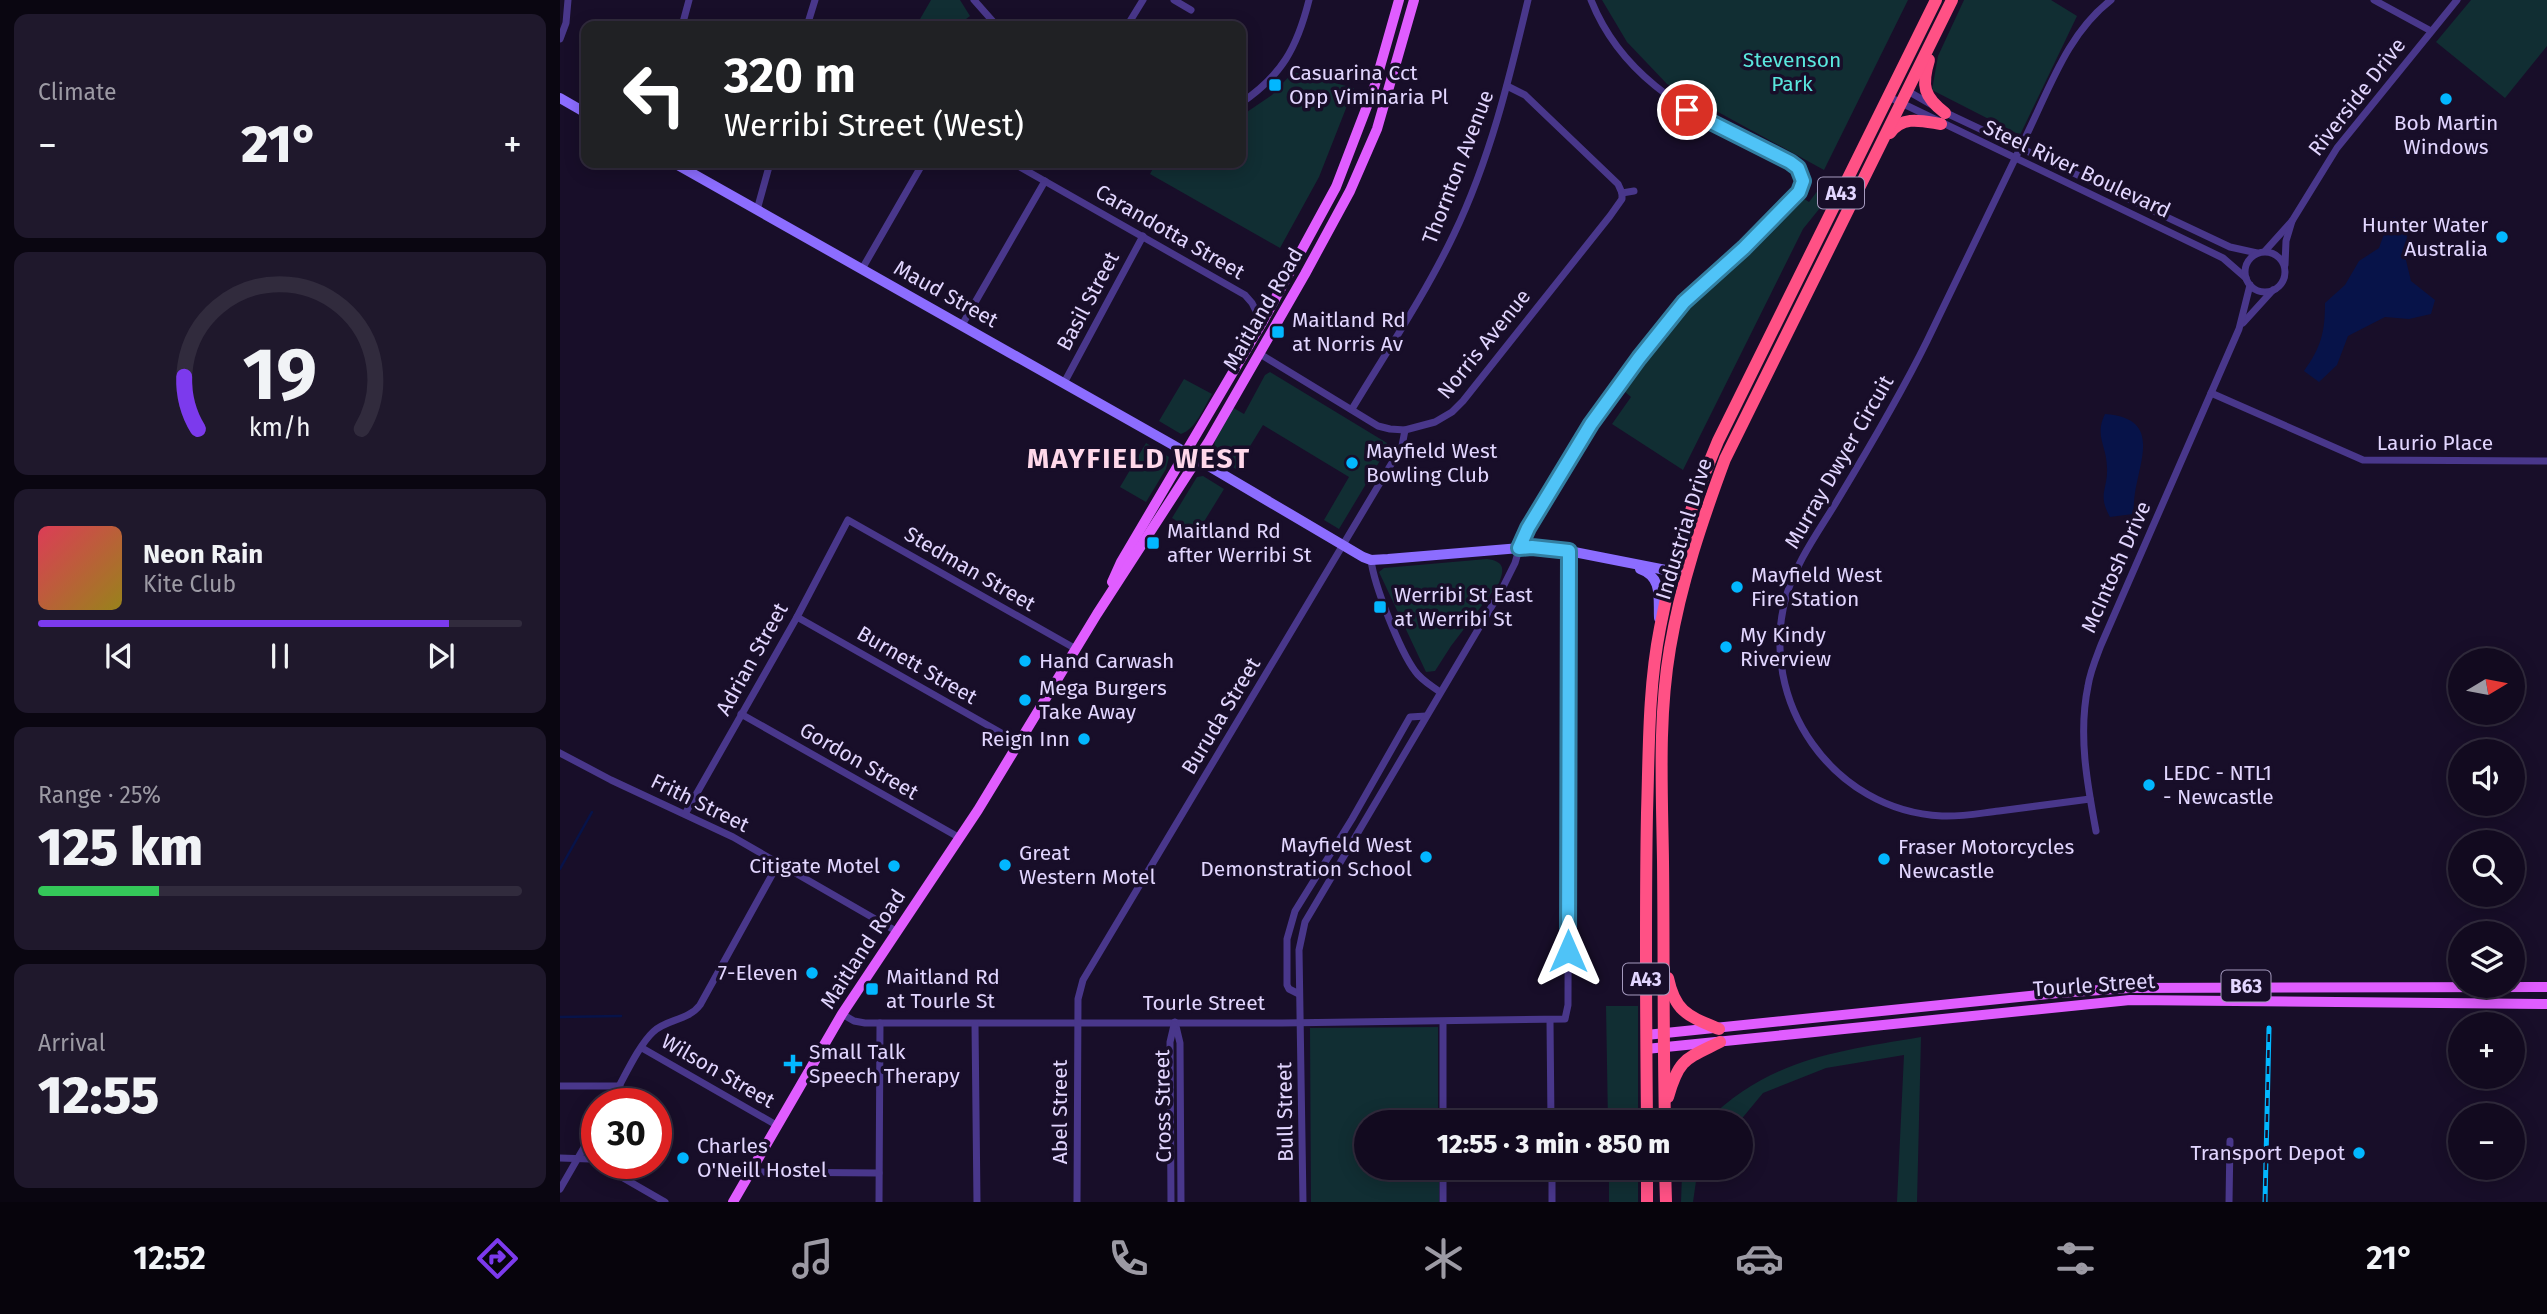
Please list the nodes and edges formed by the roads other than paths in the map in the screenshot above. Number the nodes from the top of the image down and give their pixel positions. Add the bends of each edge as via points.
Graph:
1 (568, 0) edge
2 (689, 0) edge
3 (815, 0) edge
4 (974, 0) edge
5 (1143, 0) edge
6 (1174, 0) edge
7 (1310, 0) edge
8 (1399, 0) edge
9 (1414, 0) edge
10 (1528, 0) edge
11 (1591, 0) edge
12 (1936, 0) edge
13 (1952, 0) edge
14 (2111, 0) edge
15 (2374, 0) edge
16 (2457, 0) edge
17 (1191, 9) dead end
18 (1945, 14) junction
19 (683, 21) edge
20 (809, 21) edge
21 (993, 21) edge
22 (1130, 21) edge
23 (2431, 31) junction
24 (560, 39) edge
25 (1895, 85) junction
26 (1507, 86) junction
27 (1908, 92) junction
28 (1889, 97) junction
29 (560, 98) edge
30 (1246, 99) edge
31 (1902, 104) junction
32 (581, 110) edge
33 (1943, 118) junction
34 (1882, 144) junction
35 (2020, 148) junction
36 (2014, 159) junction
37 (683, 168) edge
38 (769, 168) edge
39 (920, 168) edge
40 (1022, 168) edge
41 (1045, 181) junction
42 (1634, 191) dead end
43 (1622, 193) junction
44 (757, 210) junction
45 (2292, 220) junction
46 (1143, 236) junction
47 (2261, 252) junction
48 (2284, 265) junction
49 (862, 269) junction
50 (2248, 282) junction
51 (2273, 290) junction
52 (1262, 323) junction
53 (962, 325) junction
54 (2239, 329) junction
55 (1260, 354) junction
56 (1064, 383) junction
57 (2211, 393) junction
58 (1352, 409) junction
59 (1405, 430) junction
60 (1187, 452) junction
61 (1198, 459) junction
62 (2547, 461) edge
63 (848, 520) joint
64 (1343, 546) junction
65 (1519, 548) junction
66 (1569, 551) junction
67 (1371, 560) junction
68 (1619, 562) junction
69 (1672, 571) junction
70 (1686, 574) junction
71 (1097, 614) junction
72 (797, 617) junction
73 (1660, 629) junction
74 (1076, 649) junction
75 (1440, 692) junction
76 (741, 714) junction
77 (1426, 716) junction
78 (1019, 743) junction
79 (560, 753) edge
80 (2090, 799) junction
81 (685, 814) junction
82 (2096, 831) dead end
83 (960, 838) junction
84 (778, 864) junction
85 (896, 930) junction
86 (1662, 950) junction
87 (2547, 987) edge
88 (1300, 994) junction
89 (2547, 1004) edge
90 (842, 1014) junction
91 (1550, 1021) junction
92 (1175, 1022) junction
93 (1443, 1022) junction
94 (880, 1023) junction
95 (1078, 1023) junction
96 (1300, 1023) junction
97 (975, 1024) junction
98 (1646, 1035) junction
99 (1663, 1035) junction
100 (1719, 1036) junction
101 (642, 1048) junction
102 (1646, 1049) junction
103 (1664, 1049) junction
104 (560, 1086) edge
105 (620, 1086) joint
106 (1443, 1110) edge
107 (1551, 1110) edge
108 (1647, 1110) edge
109 (1665, 1110) edge
110 (1667, 1110) edge
111 (778, 1126) junction
112 (2230, 1141) dead end
113 (581, 1153) edge
114 (560, 1158) edge
115 (578, 1158) junction
116 (581, 1158) edge
117 (750, 1172) junction
118 (879, 1172) junction
119 (625, 1179) edge
120 (1443, 1180) edge
121 (1552, 1180) edge
122 (1647, 1180) edge
123 (1665, 1180) edge
124 (560, 1189) edge
125 (665, 1202) edge
126 (733, 1202) edge
127 (879, 1202) edge
128 (976, 1202) edge
129 (1077, 1202) edge
130 (1171, 1202) edge
131 (1181, 1202) edge
132 (1303, 1202) edge
133 (1443, 1202) edge
134 (1552, 1202) edge
135 (1647, 1202) edge
136 (1666, 1202) edge
137 (2229, 1202) edge

1 - 24 street
2 - 19 street
3 - 20 street
4 - 21 street
5 - 22 street
6 - 17 street
7 - 30 street via 1288,59
8 - 52 main road, Maitland Road via 1374,88 1336,187
9 - 55 main road, Maitland Road via 1390,91 1363,163
10 - 26 street, Thornton Avenue
11 - 65 street, Bull Street via 1612,38 1647,81 1701,118 1790,162 1802,174 1802,186 1744,248 1684,302 1639,358 1591,424
12 - 25 highway, Industrial Drive / A43
13 - 18 highway, Industrial Drive / A43
14 - 35 street, Murray Dwyer Circuit via 2079,31
15 - 23 street
16 - 23 street, Riverside Drive
18 - 27 highway, Industrial Drive / A43
18 - 33 highway via 1925,84
23 - 45 street, Riverside Drive via 2337,148
25 - 27 street, Steel River Boulevard
25 - 28 highway, Industrial Drive / A43
26 - 43 street via 1525,95
26 - 58 street, Thornton Avenue via 1454,233 1432,278
27 - 31 highway, Industrial Drive / A43
27 - 33 street, Steel River Boulevard
28 - 31 street, Steel River Boulevard
28 - 69 highway, Industrial Drive / A43 via 1718,440
29 - 32 main road
31 - 33 street, Steel River Boulevard
31 - 34 highway, Industrial Drive / A43
33 - 34 highway via 1904,122 1894,127
33 - 35 street, Steel River Boulevard
33 - 36 street, Steel River Boulevard
34 - 70 highway, Industrial Drive / A43 via 1725,459
35 - 36 street, Murray Dwyer Circuit
35 - 47 street, Steel River Boulevard via 2230,247
36 - 50 street, Steel River Boulevard via 2223,258
36 - 80 street, Murray Dwyer Circuit via 1914,367 1797,569 1786,596 1779,650 1796,718 1808,740 1829,766 1863,792 1894,807 1943,816
37 - 44 main road, Maud Street
38 - 44 street
39 - 49 street
40 - 41 street, Carandotta Street
41 - 46 street, Carandotta Street
41 - 53 street
42 - 43 street
43 - 59 street, Norris Avenue via 1610,216 1452,412
44 - 49 main road, Maud Street
45 - 47 street, Riverside Drive
45 - 48 street, Riverside Drive
46 - 52 street, Carandotta Street via 1245,295
46 - 56 street, Basil Street
47 - 48 street via 2274,253
47 - 50 street via 2247,263
48 - 51 street via 2284,280
49 - 53 main road, Maud Street
50 - 51 street via 2264,292
50 - 54 street, McIntosh Drive
51 - 54 street, McIntosh Drive
52 - 60 main road, Maitland Road
53 - 56 main road, Maud Street
54 - 57 street, McIntosh Drive
55 - 58 street
55 - 61 main road, Maitland Road
56 - 60 main road, Maud Street
57 - 62 street, Laurio Place via 2363,460
57 - 80 street, McIntosh Drive via 2101,645 2088,685 2083,725
58 - 59 street via 1378,426
59 - 64 street, Buruda Street via 1402,446
60 - 61 main road, Maud Street
60 - 71 main road, Maitland Road via 1121,562
61 - 64 main road, Maud Street
61 - 71 main road, Maitland Road
63 - 72 street, Adrian Street
63 - 74 street, Stedman Street
64 - 67 main road, Maud Street
64 - 95 street, Buruda Street via 1083,980
65 - 66 main road
65 - 67 main road
65 - 75 street, Bull Street via 1502,589
66 - 68 main road
66 - 91 street, Tourle Street via 1567,1016
67 - 75 street via 1374,579 1406,657 1416,674
68 - 69 main road
68 - 73 main road via 1654,578
69 - 70 main road
69 - 73 highway, Industrial Drive / A43
70 - 86 highway, Industrial Drive / A43 via 1670,649 1663,716
71 - 74 main road, Maitland Road
72 - 76 street, Adrian Street
72 - 78 street, Burnett Street
73 - 98 highway, Industrial Drive / A43 via 1649,737
74 - 78 main road, Maitland Road
75 - 77 street, Bull Street
76 - 81 street, Adrian Street
76 - 83 street, Gordon Street
77 - 88 street, Bull Street via 1305,922 1299,950
77 - 88 street via 1410,718 1295,911 1287,939 1287,985
78 - 83 main road, Maitland Road
79 - 81 street, Frith Street
80 - 82 street, McIntosh Drive
81 - 84 street, Frith Street
83 - 85 main road, Maitland Road
84 - 85 street, Frith Street
84 - 101 street via 700,1005 692,1014 655,1030
85 - 90 main road, Maitland Road
86 - 99 highway, Industrial Drive / A43
86 - 100 highway via 1671,991 1680,1008
87 - 100 main road, Tourle Street / B63 via 2129,988
88 - 96 street, Bull Street
89 - 100 main road, Tourle Street / B63 via 2130,1000
90 - 94 street, Tourle Street via 859,1023
90 - 111 main road, Maitland Road
91 - 93 street, Tourle Street
91 - 107 street
92 - 95 street, Tourle Street
92 - 96 street, Tourle Street
92 - 130 street, Cross Street via 1170,1042
92 - 131 street, Cross Street via 1180,1042
93 - 96 street, Tourle Street
93 - 106 street
94 - 97 street, Tourle Street
94 - 118 street
95 - 97 street, Tourle Street
95 - 129 street, Abel Street
96 - 132 street, Bull Street
97 - 128 street
98 - 99 main road, Tourle Street / B63
98 - 102 highway, Industrial Drive / A43
99 - 100 main road, Tourle Street / B63
99 - 103 highway, Industrial Drive / A43
100 - 103 main road, Tourle Street
100 - 110 highway, B63 via 1679,1065
101 - 105 street
101 - 111 street, Wilson Street
102 - 103 main road, Tourle Street
102 - 108 highway, Industrial Drive / A43
103 - 109 highway, Industrial Drive / A43
104 - 105 street
111 - 117 main road, Maitland Road
112 - 137 street
113 - 115 street
114 - 115 street
115 - 116 street
115 - 124 street
117 - 118 street
117 - 126 main road, Maitland Road
118 - 127 street
119 - 125 street
120 - 133 street
121 - 134 street
122 - 135 highway
123 - 136 highway

